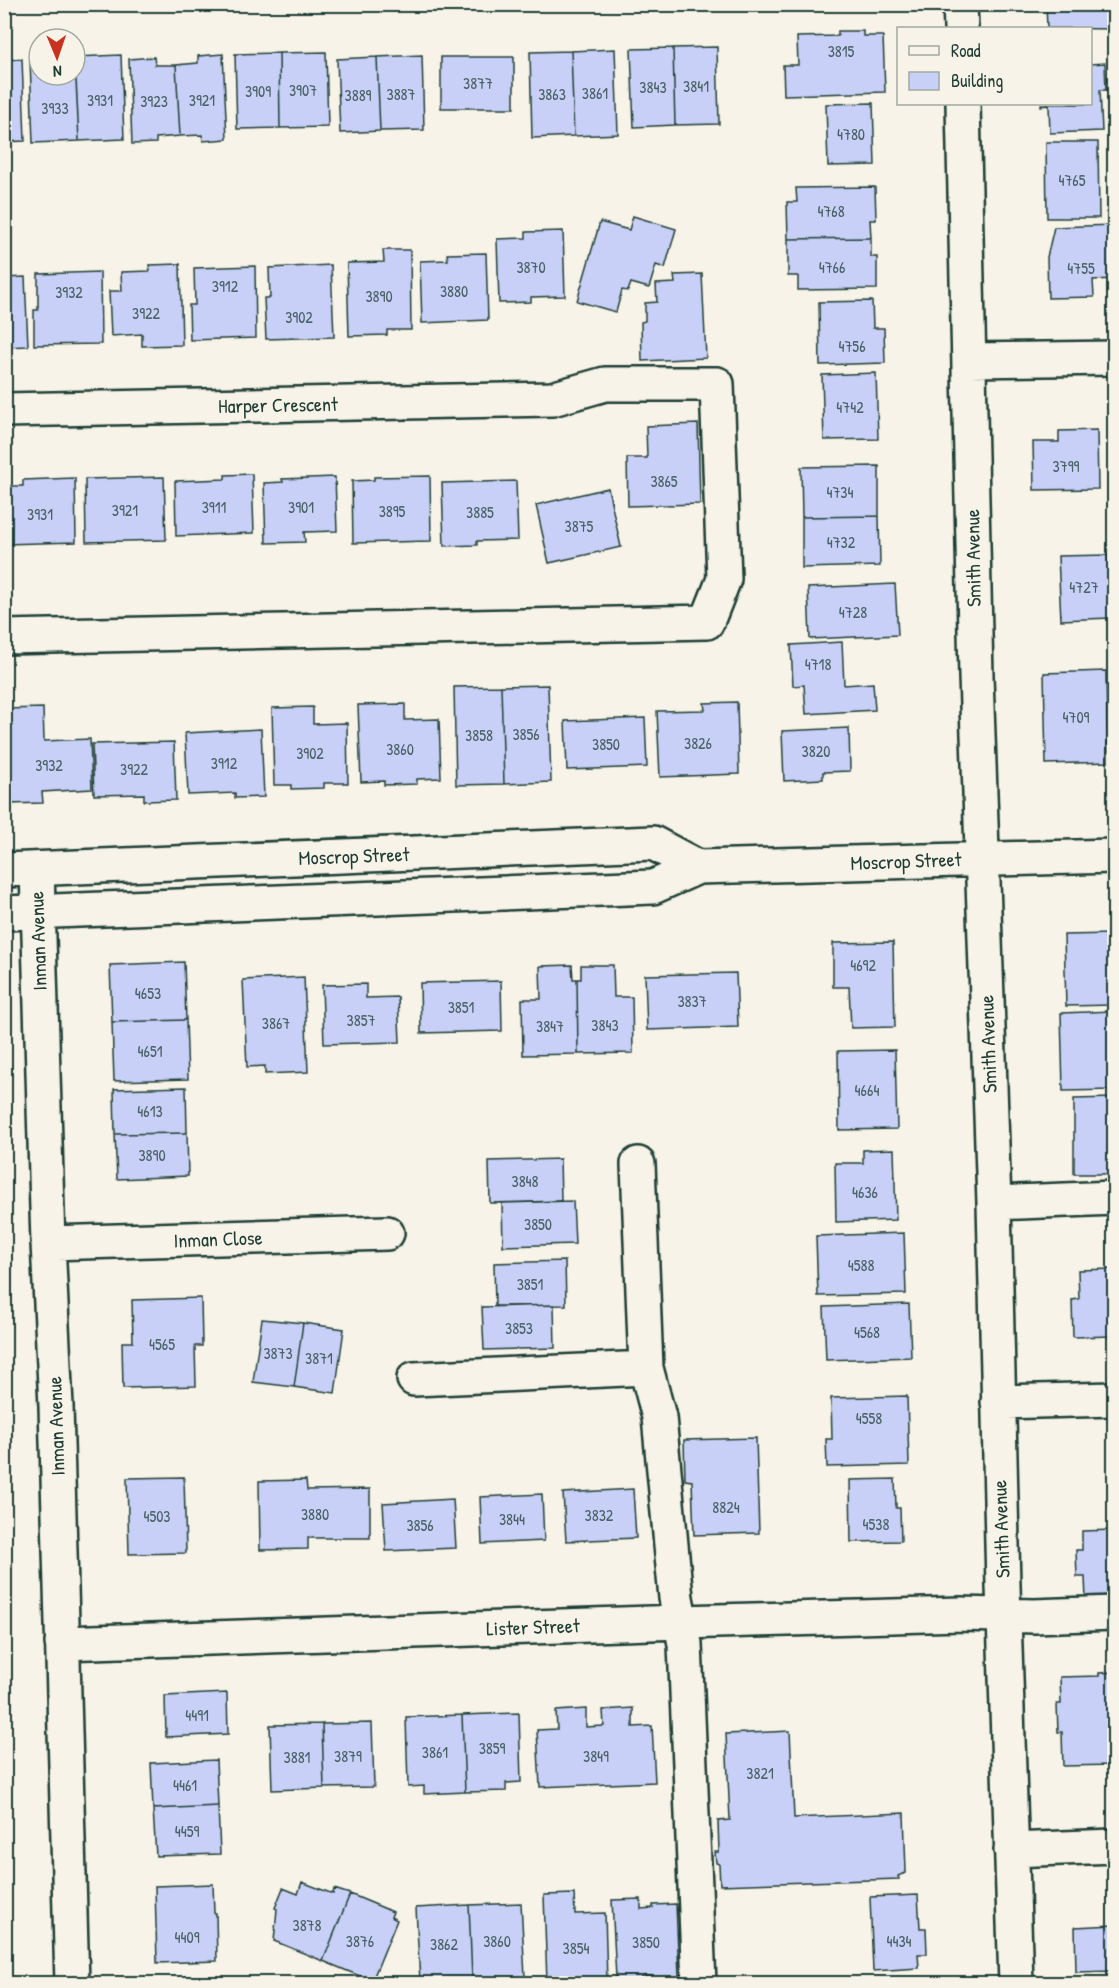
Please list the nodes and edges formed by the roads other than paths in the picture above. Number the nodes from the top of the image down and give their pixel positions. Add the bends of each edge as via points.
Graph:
1 (960, 4) edge
2 (961, 27) edge
3 (963, 105) edge
4 (1114, 358) edge
5 (969, 360) junction
6 (4, 410) edge
7 (4, 637) edge
8 (1114, 856) edge
9 (982, 859) junction
10 (698, 867) junction
11 (37, 869) junction
12 (4, 870) edge
13 (37, 912) junction
14 (4, 913) edge
15 (638, 1164) dead end
16 (1114, 1198) edge
17 (994, 1203) junction
18 (387, 1233) dead end
19 (48, 1243) junction
20 (646, 1368) junction
21 (414, 1379) dead end
22 (1114, 1399) edge
23 (998, 1402) junction
24 (1114, 1613) edge
25 (1004, 1615) junction
26 (681, 1622) junction
27 (62, 1643) junction
28 (1114, 1846) edge
29 (1011, 1850) junction
30 (72, 1983) edge
31 (699, 1983) edge
32 (1016, 1983) edge

1 - 2 street
3 - 5 street, Smith Avenue
4 - 5 street
5 - 9 street, Smith Avenue
6 - 7 street, Harper Crescent via 552,399 606,384 717,384 724,579 707,622
8 - 9 street, Moscrop Street
9 - 10 street, Moscrop Street
9 - 17 street, Smith Avenue
10 - 11 street, Moscrop Street via 653,843
10 - 13 street, Moscrop Street via 653,886
11 - 12 street, Moscrop Street
11 - 13 street, Inman Avenue
13 - 14 street, Moscrop Street
13 - 19 street, Inman Avenue
15 - 20 street
16 - 17 street
17 - 23 street, Smith Avenue
18 - 19 street, Inman Close
19 - 27 street, Inman Avenue
20 - 21 street
20 - 26 street via 659,1418
22 - 23 street
23 - 25 street, Smith Avenue
24 - 25 street, Lister Street
25 - 26 street, Lister Street
25 - 29 street, Smith Avenue
26 - 27 street, Lister Street
26 - 31 street
27 - 30 street, Inman Avenue
28 - 29 street
29 - 32 street, Smith Avenue

